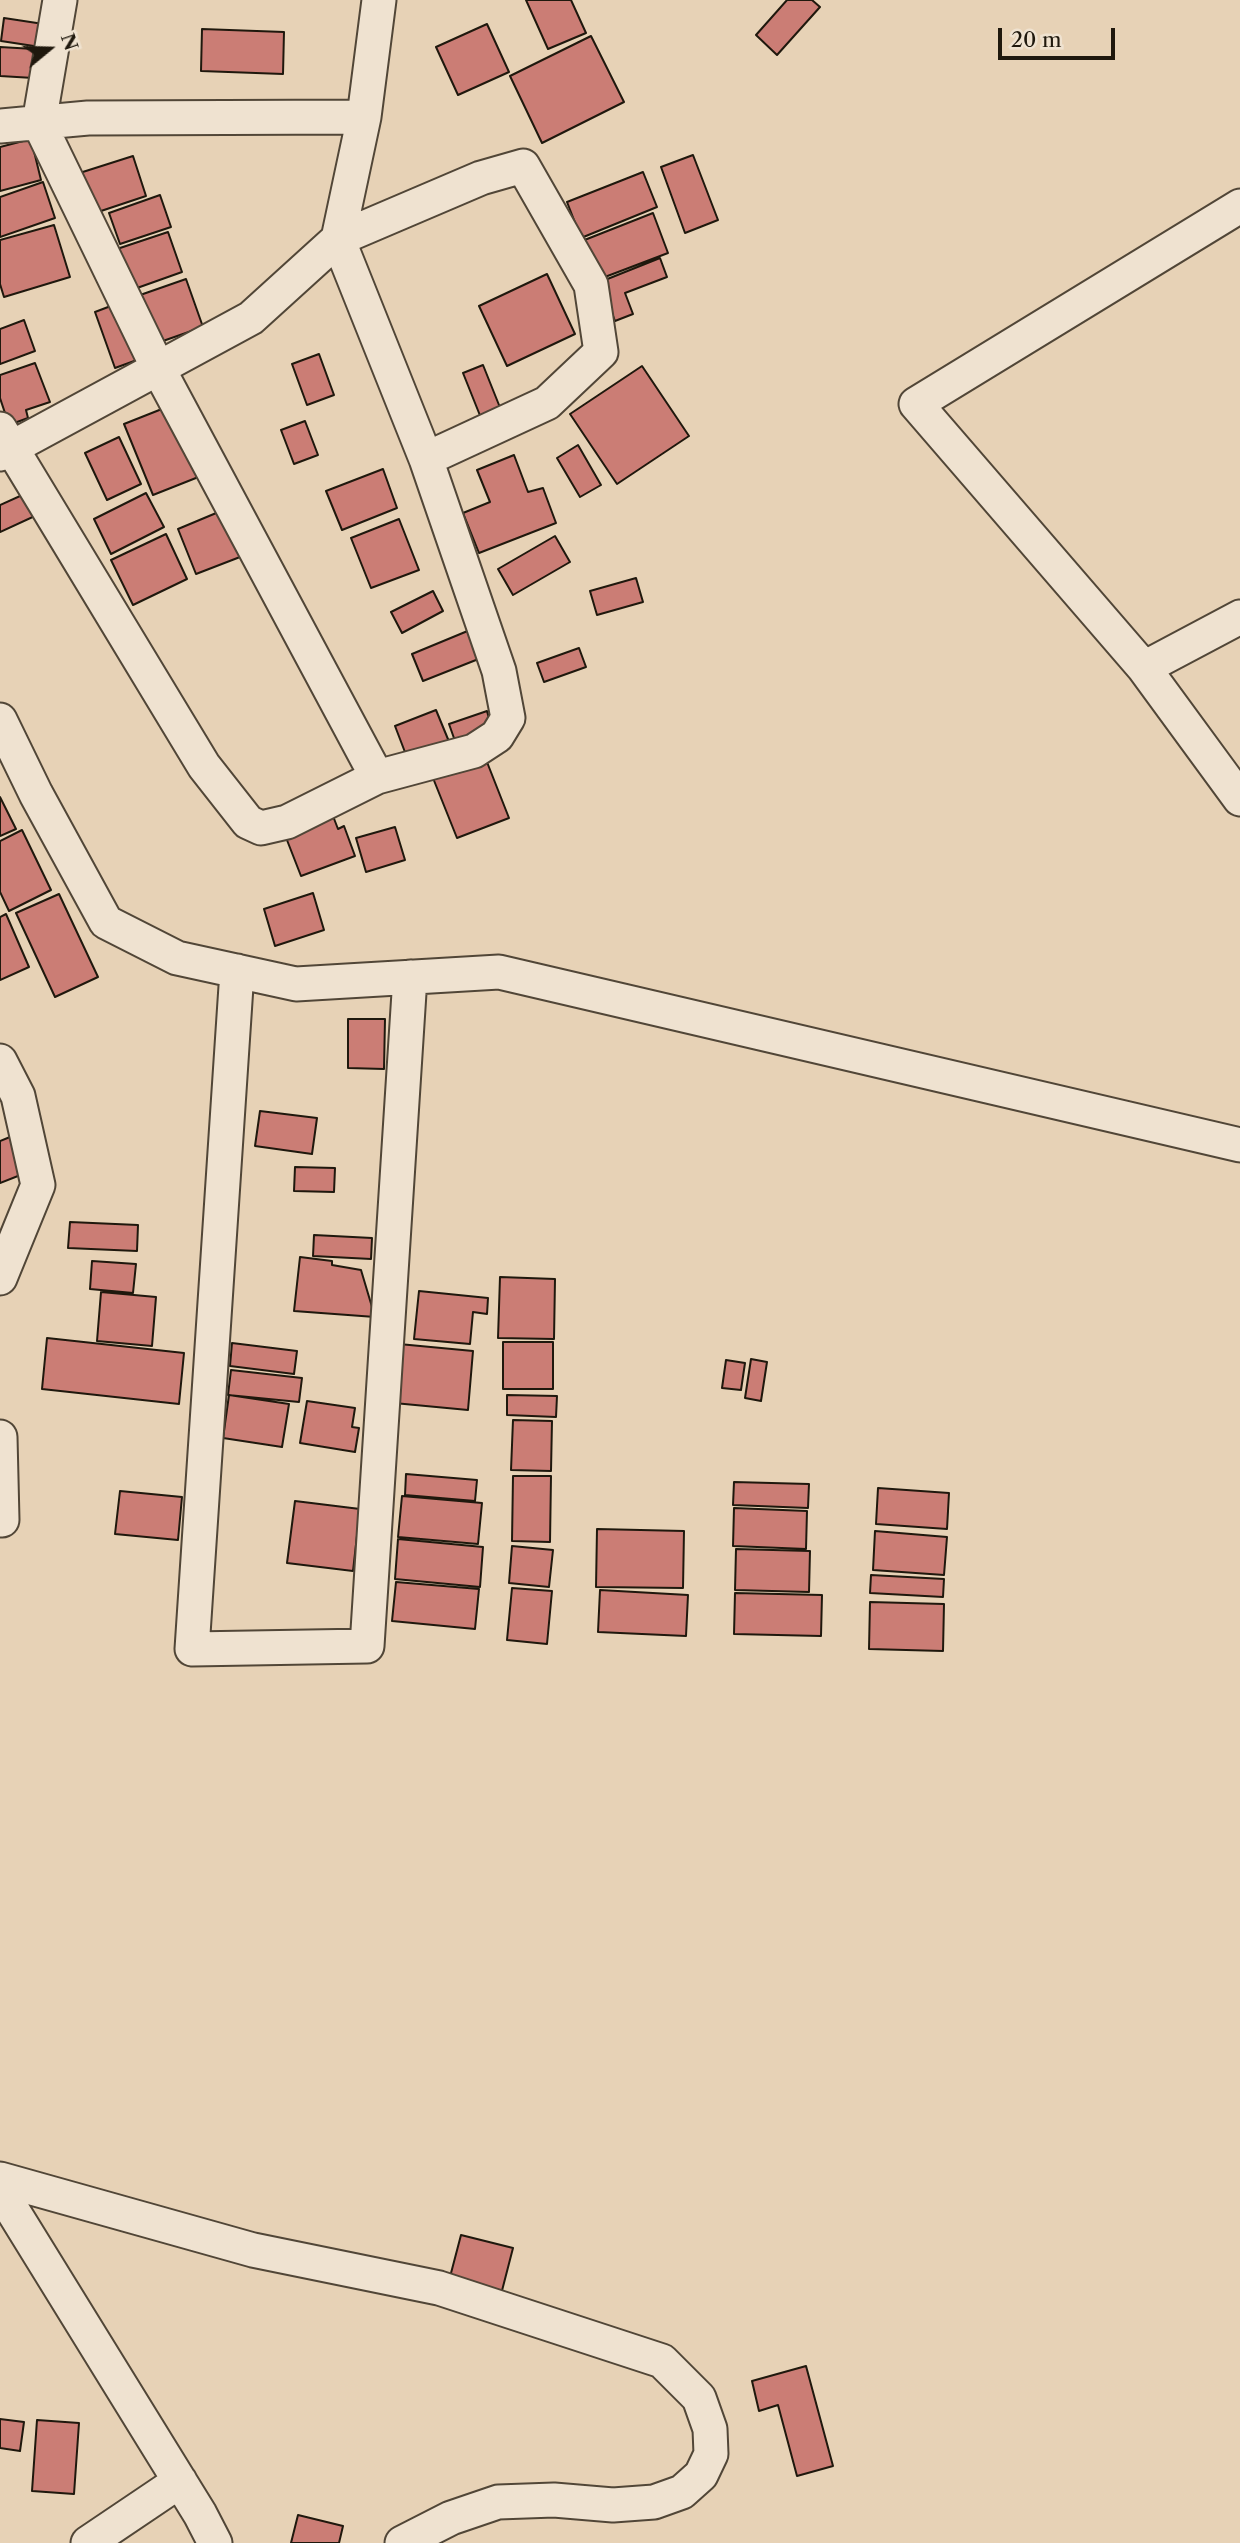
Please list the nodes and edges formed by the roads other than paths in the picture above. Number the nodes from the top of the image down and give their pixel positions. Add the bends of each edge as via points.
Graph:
1 (60, 0) edge
2 (379, 0) edge
3 (364, 117) junction
4 (39, 123) junction
5 (0, 126) edge
6 (1240, 206) edge
7 (338, 239) junction
8 (158, 368) junction
9 (3, 444) edge
10 (426, 459) junction
11 (1240, 617) edge
12 (1144, 668) junction
13 (0, 720) edge
14 (377, 777) junction
15 (1240, 799) edge
16 (237, 971) junction
17 (410, 977) junction
18 (0, 1061) edge
19 (1240, 1145) edge
20 (0, 1278) edge
21 (0, 1437) edge
22 (2, 1520) dead end
23 (0, 2179) edge
24 (0, 2190) edge
25 (180, 2481) junction
26 (88, 2543) edge
27 (215, 2543) edge
28 (402, 2543) edge

1 - 4 street
2 - 3 street
3 - 4 street via 88,118
3 - 7 street
4 - 5 street
4 - 8 street
6 - 12 street via 916,404
7 - 8 street via 251,318
7 - 10 street
7 - 10 street via 481,178 523,166 591,285 601,352 547,403
8 - 9 street
8 - 14 street
9 - 14 street via 204,765 248,822 261,828 287,822
10 - 14 street via 499,671 508,718 496,736 474,751
11 - 12 street
12 - 15 street
13 - 16 street via 106,922 177,958
16 - 17 street via 296,984
16 - 17 street via 192,1649 367,1646
17 - 19 street via 499,972
18 - 20 street via 18,1096 38,1185
21 - 22 street
23 - 28 street via 253,2249 452,2292 662,2361 699,2398 710,2429 711,2454 701,2475 682,2492 654,2502 613,2505 498,2502
24 - 25 street
25 - 26 street
25 - 27 street

